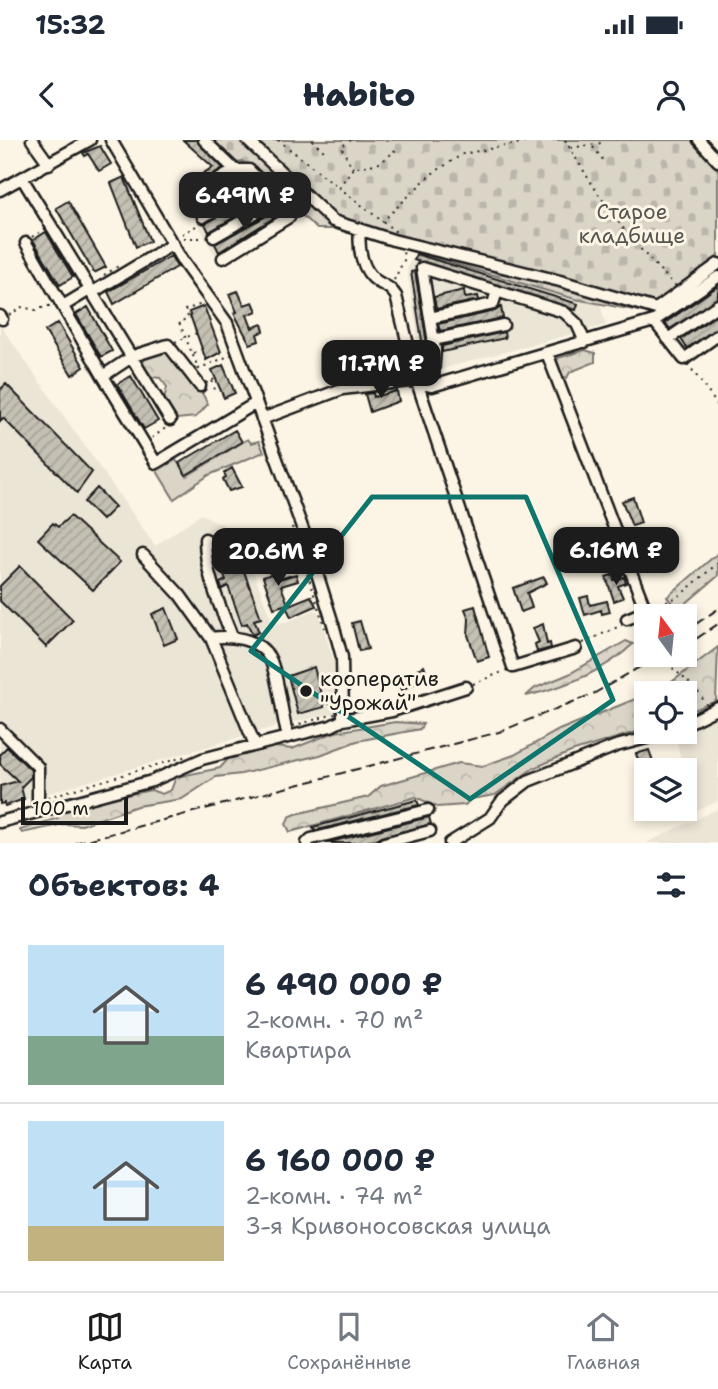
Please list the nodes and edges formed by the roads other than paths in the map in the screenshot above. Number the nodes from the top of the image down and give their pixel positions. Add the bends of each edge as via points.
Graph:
1 (32, 140) edge
2 (90, 140) edge
3 (111, 140) edge
4 (204, 140) edge
5 (247, 140) edge
6 (699, 140) edge
7 (718, 161) edge
8 (49, 164) junction
9 (235, 170) junction
10 (22, 178) junction
11 (260, 184) junction
12 (0, 190) edge
13 (190, 196) dead end
14 (280, 199) junction
15 (203, 218) road end
16 (360, 229) junction
17 (214, 237) road end
18 (26, 243) road end
19 (173, 244) junction
20 (223, 258) dead end
21 (718, 264) edge
22 (718, 277) edge
23 (92, 290) junction
24 (497, 291) junction
25 (61, 303) junction
26 (718, 305) edge
27 (430, 318) junction
28 (654, 321) junction
29 (503, 325) dead end
30 (718, 335) edge
31 (668, 339) junction
32 (433, 340) junction
33 (585, 342) junction
34 (547, 353) junction
35 (133, 356) junction
36 (103, 376) junction
37 (418, 385) junction
38 (200, 386) dead end
39 (432, 386) junction
40 (256, 403) junction
41 (262, 419) junction
42 (170, 420) road end
43 (205, 539) dead end
44 (143, 555) dead end
45 (627, 619) road end
46 (231, 635) junction
47 (211, 638) junction
48 (576, 648) road end
49 (466, 687) road end
50 (715, 709) edge
51 (341, 716) junction
52 (697, 718) edge
53 (0, 729) edge
54 (286, 733) junction
55 (634, 741) edge
56 (255, 746) junction
57 (38, 807) junction
58 (428, 810) dead end
59 (0, 822) edge
60 (430, 831) dead end
61 (307, 843) edge
62 (384, 843) edge
63 (450, 843) edge

1 - 8 street
2 - 8 street
3 - 19 street
4 - 9 street
5 - 16 street via 334,220
6 - 7 street
8 - 10 street
9 - 11 street via 248,170
9 - 13 street
10 - 12 street
10 - 23 street
11 - 14 street
11 - 15 street
14 - 17 street
14 - 20 street via 288,220
16 - 21 street via 656,309
16 - 37 street via 358,247 368,272 396,296
18 - 25 street
19 - 23 street
19 - 40 street via 226,323
22 - 28 street
23 - 25 street
23 - 35 street
24 - 27 street via 493,304
24 - 27 street via 422,268
24 - 33 street via 564,312 577,324
25 - 36 street
26 - 31 street
27 - 32 street
28 - 31 street
28 - 33 street
29 - 32 street
30 - 31 street via 684,359
32 - 39 street
33 - 34 street
34 - 39 street
34 - 45 street via 646,611
35 - 36 street
35 - 38 street via 168,345
35 - 42 street
36 - 40 street via 156,463
37 - 39 street
37 - 41 street via 409,381 342,389
37 - 48 street via 513,667
40 - 41 street
41 - 51 street via 306,538 342,657
43 - 46 street via 211,579
44 - 47 street
46 - 47 street
46 - 54 street via 254,644 269,657
47 - 56 street
49 - 51 street via 392,711
50 - 52 street
51 - 54 street
53 - 57 street via 38,767
54 - 56 street
55 - 63 street via 528,781 502,801 490,818
56 - 57 street via 202,759 152,781
57 - 59 street
58 - 61 street
60 - 62 street

